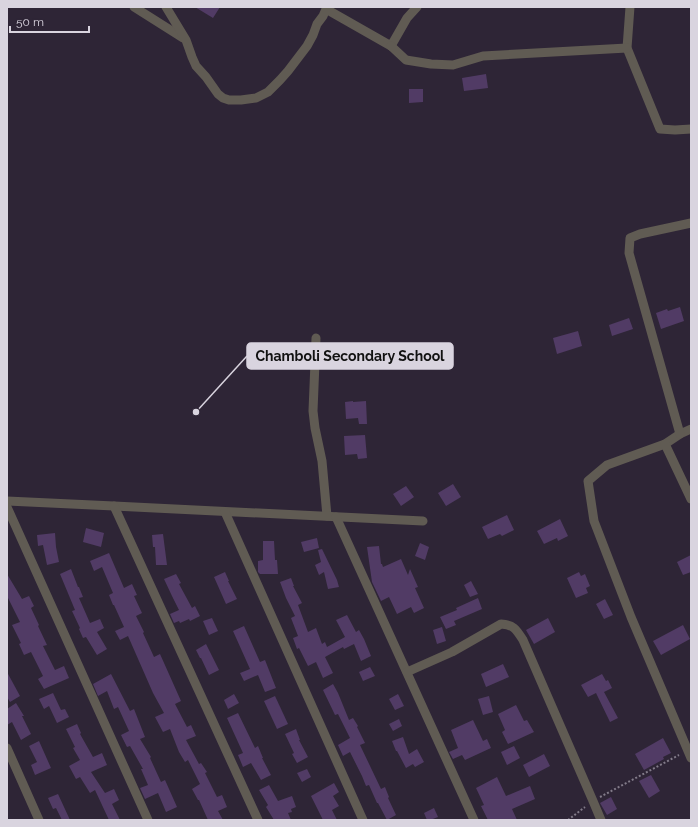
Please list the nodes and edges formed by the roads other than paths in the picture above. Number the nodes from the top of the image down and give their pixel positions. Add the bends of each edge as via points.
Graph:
1 (134, 7) edge
2 (166, 7) edge
3 (417, 7) edge
4 (630, 7) edge
5 (325, 8) edge
6 (186, 40) junction
7 (391, 46) junction
8 (627, 48) junction
9 (691, 129) edge
10 (691, 224) edge
11 (316, 338) dead end
12 (691, 429) edge
13 (680, 434) junction
14 (665, 444) junction
15 (691, 499) edge
16 (7, 501) edge
17 (114, 506) junction
18 (7, 508) edge
19 (225, 512) junction
20 (332, 517) junction
21 (423, 521) dead end
22 (407, 672) junction
23 (7, 748) edge
24 (690, 753) edge
25 (39, 820) edge
26 (148, 820) edge
27 (258, 820) edge
28 (363, 820) edge
29 (474, 820) edge
30 (601, 820) edge

1 - 6 street
2 - 6 street
3 - 7 street via 407,18
4 - 8 street
5 - 6 street via 307,46 288,71 268,92 256,98 223,98 196,66
5 - 7 street
7 - 8 street via 406,60 447,65 483,56
8 - 9 street via 660,129
10 - 13 street via 630,238 629,253
11 - 20 street via 313,411
12 - 13 street
13 - 14 street
14 - 15 street
14 - 24 street via 607,465 588,481 594,522 631,617
16 - 17 street
17 - 19 street
17 - 27 street
18 - 26 street
19 - 20 street
19 - 28 street
20 - 21 street
20 - 22 street
22 - 29 street
22 - 30 street via 452,652 501,624 510,625 523,640
23 - 25 street

